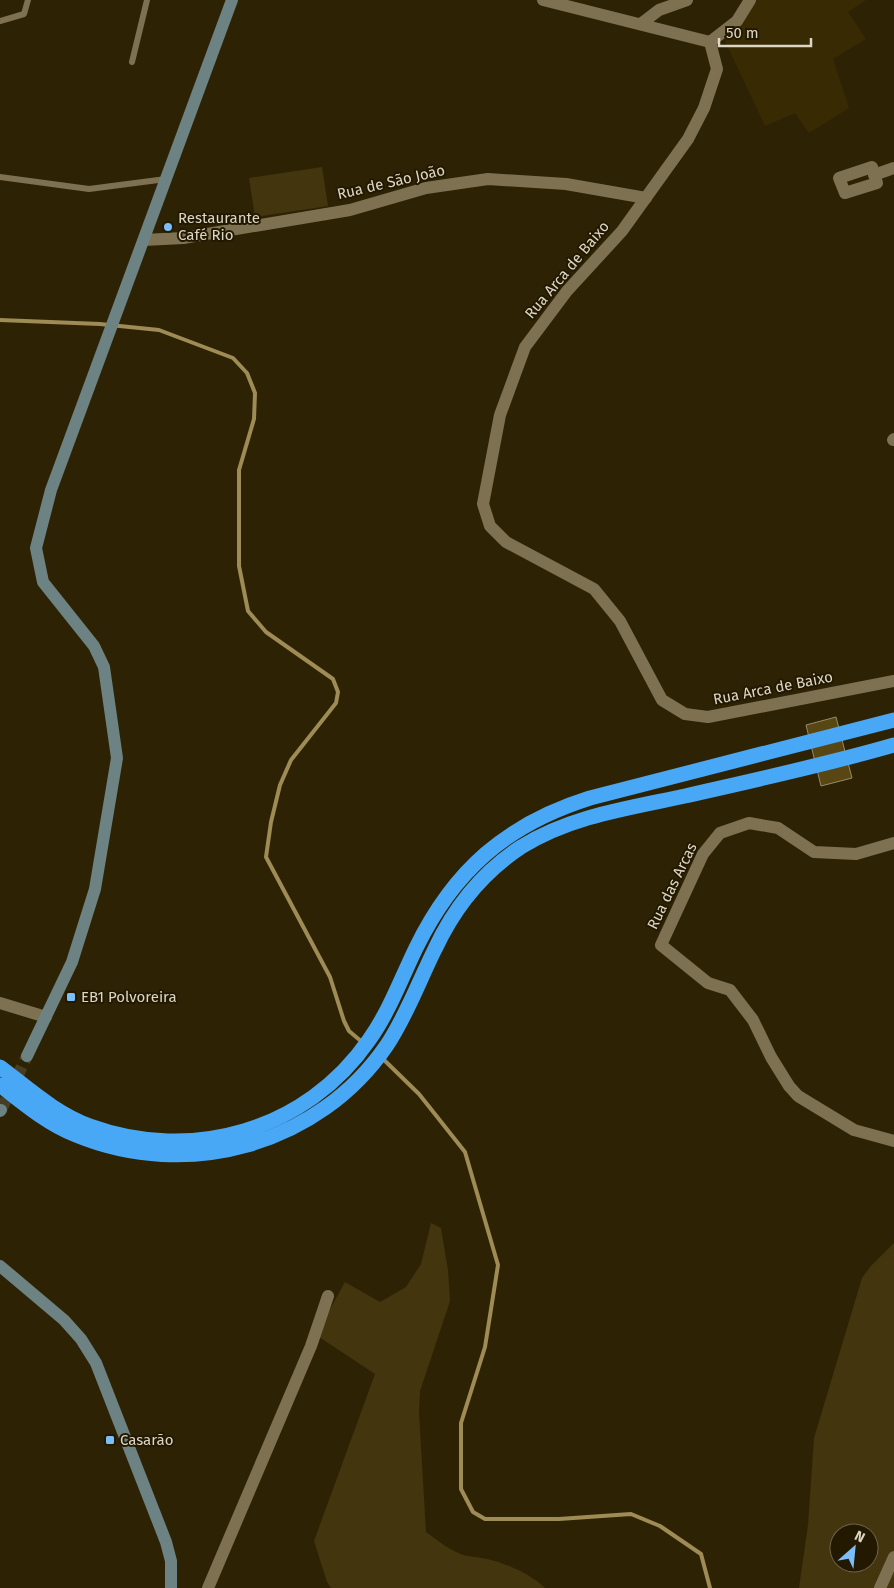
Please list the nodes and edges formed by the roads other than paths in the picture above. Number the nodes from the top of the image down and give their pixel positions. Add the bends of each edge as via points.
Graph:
1 (28, 0) edge
2 (147, 0) edge
3 (232, 0) edge
4 (543, 0) edge
5 (687, 0) edge
6 (750, 0) edge
7 (0, 20) edge
8 (642, 23) junction
9 (710, 42) junction
10 (132, 62) dead end
11 (894, 168) edge
12 (874, 175) dead end
13 (0, 177) edge
14 (166, 179) junction
15 (646, 198) junction
16 (144, 240) junction
17 (894, 681) edge
18 (894, 720) edge
19 (894, 745) edge
20 (894, 843) edge
21 (0, 1003) edge
22 (46, 1017) junction
23 (27, 1056) tunnel mouth
24 (0, 1067) edge
25 (0, 1085) edge
26 (894, 1142) edge
27 (0, 1266) edge
28 (328, 1296) dead end
29 (894, 1557) edge
30 (171, 1588) edge
31 (208, 1588) edge
32 (880, 1588) edge

1 - 7 lane via 24,14
2 - 10 lane
3 - 14 main road
4 - 8 street
5 - 8 street via 659,10
6 - 9 street via 737,22
8 - 9 street
9 - 15 street, Rua Arca de Baixo via 717,69 704,108 688,139
11 - 12 street
13 - 14 lane via 89,189
14 - 16 main road
15 - 16 street, Rua de São João via 566,184 488,179 426,188 350,210 182,238
15 - 17 street, Rua Arca de Baixo via 524,347 500,415 483,504 490,526 506,542 594,589 620,621 662,700 685,714 708,717
16 - 22 main road via 51,490 36,548 43,582 94,646 104,667 117,758 95,889 72,962
18 - 24 highway via 590,798 564,806 517,830 477,860 441,902 383,1020 351,1063 292,1111 263,1126 234,1135 192,1141 132,1139 88,1125 62,1112
19 - 25 highway via 833,763 593,816 551,831 520,848 478,883 462,903 435,949 400,1024 370,1068 331,1105 300,1124 258,1143 196,1155 124,1150 74,1134 26,1106
20 - 26 street, Rua das Arcas via 856,854 814,852 778,828 749,823 720,833 703,854 661,945 708,984 730,990 753,1020 771,1056 798,1096 854,1130
21 - 22 street
22 - 23 main road
27 - 30 main road via 64,1320 96,1363 166,1542 171,1561
28 - 31 street via 307,1354
29 - 32 street

